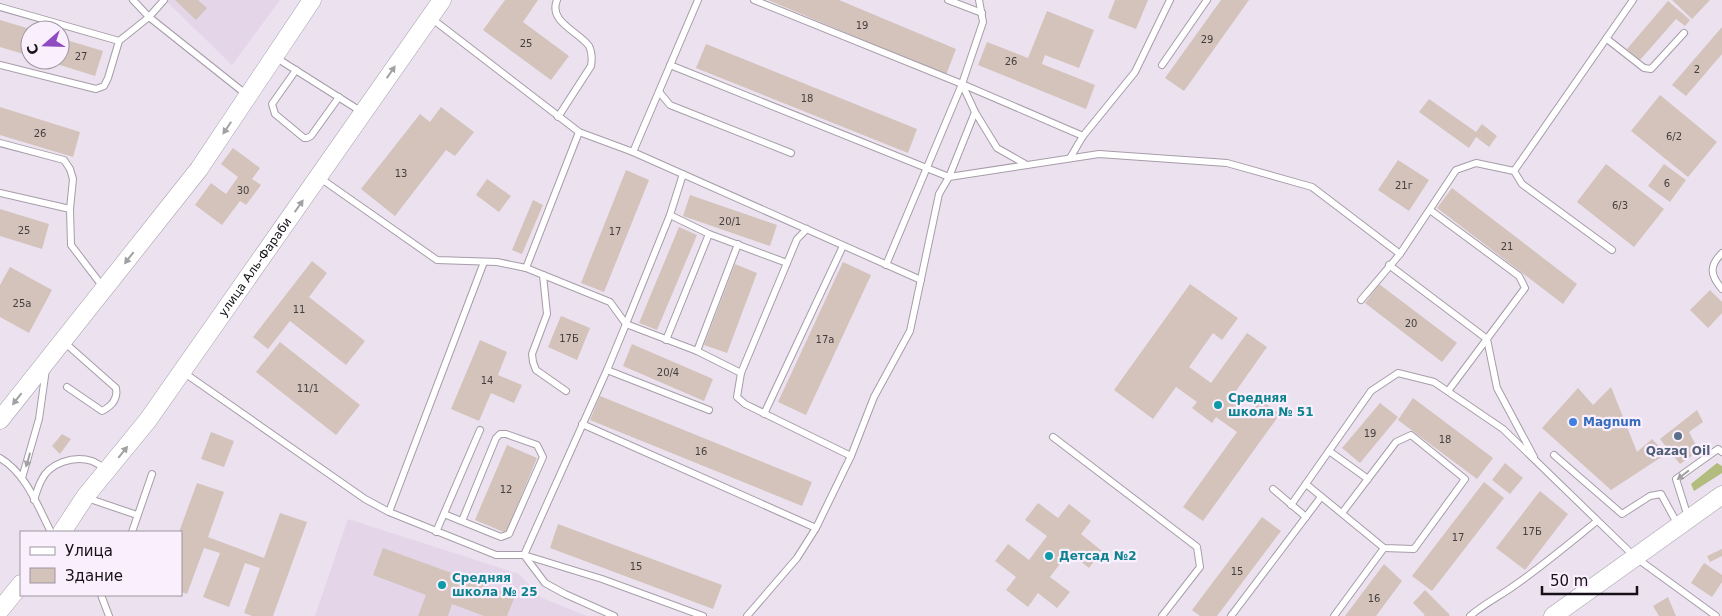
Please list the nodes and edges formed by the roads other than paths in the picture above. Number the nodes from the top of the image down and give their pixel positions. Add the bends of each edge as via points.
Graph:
1 (133, 0) edge
2 (164, 0) edge
3 (312, 0) edge
4 (442, 0) edge
5 (557, 0) edge
6 (698, 0) edge
7 (754, 0) edge
8 (948, 0) edge
9 (979, 0) edge
10 (1170, 0) edge
11 (1207, 0) edge
12 (1633, 0) edge
13 (0, 7) edge
14 (982, 13) junction
15 (149, 17) junction
16 (430, 18) junction
17 (1684, 33) dead end
18 (1607, 39) junction
19 (118, 41) junction
20 (274, 57) junction
21 (0, 65) edge
22 (670, 65) junction
23 (1162, 65) dead end
24 (296, 70) junction
25 (962, 84) junction
26 (660, 93) junction
27 (248, 96) junction
28 (339, 97) junction
29 (363, 112) junction
30 (975, 112) junction
31 (558, 117) junction
32 (579, 132) junction
33 (1083, 136) junction
34 (0, 143) edge
35 (633, 152) junction
36 (792, 153) dead end
37 (1070, 158) junction
38 (1027, 165) junction
39 (927, 168) junction
40 (1514, 171) junction
41 (684, 174) junction
42 (319, 177) junction
43 (948, 177) junction
44 (0, 193) edge
45 (70, 209) junction
46 (1430, 210) junction
47 (670, 215) junction
48 (807, 230) junction
49 (709, 234) junction
50 (738, 244) junction
51 (843, 246) junction
52 (1612, 250) dead end
53 (1722, 253) edge
54 (1400, 254) junction
55 (484, 262) junction
56 (787, 263) junction
57 (886, 265) junction
58 (1389, 265) junction
59 (526, 268) junction
60 (543, 275) junction
61 (921, 280) junction
62 (104, 288) junction
63 (1722, 289) edge
64 (1361, 300) dead end
65 (626, 324) junction
66 (1487, 339) junction
67 (666, 340) junction
68 (63, 341) junction
69 (697, 351) junction
70 (47, 361) junction
71 (607, 370) junction
72 (182, 372) junction
73 (741, 373) junction
74 (67, 387) dead end
75 (566, 391) dead end
76 (1448, 391) junction
77 (710, 410) dead end
78 (764, 414) junction
79 (0, 420) edge
80 (582, 424) junction
81 (480, 430) dead end
82 (1053, 437) dead end
83 (1329, 451) junction
84 (1722, 452) edge
85 (1554, 455) dead end
86 (851, 456) junction
87 (0, 458) edge
88 (1538, 465) junction
89 (108, 470) junction
90 (152, 474) dead end
91 (22, 478) junction
92 (1368, 479) junction
93 (1306, 484) junction
94 (1273, 489) dead end
95 (1722, 495) edge
96 (85, 497) junction
97 (1321, 497) junction
98 (34, 500) junction
99 (1292, 505) junction
100 (389, 512) junction
101 (1342, 513) junction
102 (444, 514) junction
103 (137, 516) junction
104 (1306, 517) junction
105 (462, 521) junction
106 (1597, 521) junction
107 (1684, 522) junction
108 (816, 528) junction
109 (50, 531) edge
110 (63, 531) edge
111 (132, 531) edge
112 (436, 532) junction
113 (1384, 548) junction
114 (524, 555) junction
115 (1635, 557) junction
116 (20, 585) edge
117 (102, 596) edge
118 (0, 610) edge
119 (109, 616) edge
120 (614, 616) edge
121 (703, 616) edge
122 (747, 616) edge
123 (1162, 616) edge
124 (1231, 616) edge
125 (1334, 616) edge
126 (1470, 616) edge
127 (1553, 616) edge
128 (1716, 616) edge

1 - 15 lane
2 - 15 lane
3 - 20 main road
4 - 16 main road, улица Аль-Фараби
5 - 31 lane via 557,18 589,47 592,56 591,66
6 - 22 lane
7 - 25 lane
8 - 14 lane
9 - 14 lane
10 - 33 lane via 1135,72
11 - 23 lane
12 - 18 lane
13 - 19 lane
14 - 25 lane via 983,22
15 - 19 lane
15 - 27 lane
29 -> 16 main road, улица Аль-Фараби
16 - 31 lane
17 - 18 lane via 1651,69 1644,68
18 - 40 lane
19 - 21 lane via 108,78 104,86 96,89
20 - 24 lane
20 - 27 main road
22 - 26 lane
22 - 39 lane
24 - 28 lane
24 - 28 lane via 272,104 275,114 304,138 311,136
25 - 30 lane
25 - 33 lane
25 - 39 lane
26 - 35 lane
26 - 36 lane via 670,105
27 -> 62 main road via 199,169
28 - 29 lane
29 - 42 main road, улица Аль-Фараби
30 - 38 lane via 997,148
30 - 43 lane
31 - 32 lane
32 - 35 lane
32 - 59 lane
33 - 37 lane
34 - 45 lane via 64,160 73,179
35 - 41 lane
37 - 38 lane
37 - 54 lane via 1099,154 1228,163 1312,187
38 - 43 lane
39 - 43 lane
39 - 57 lane
40 - 46 lane via 1476,163 1456,170
40 - 52 lane via 1522,184
41 - 47 lane
41 - 48 lane
42 - 55 lane via 437,260
72 -> 42 main road, улица Аль-Фараби
43 - 61 lane via 939,194
44 - 45 lane
45 - 62 lane via 71,245
46 - 54 lane
46 - 66 lane via 1519,276 1525,288
47 - 49 lane
47 - 65 lane
48 - 51 lane
48 - 56 lane via 797,239
49 - 50 lane
49 - 67 lane
50 - 56 lane
50 - 69 lane
51 - 57 lane
51 - 78 lane
53 - 63 lane via 1714,261 1712,272
54 - 58 lane
55 - 59 lane
55 - 100 lane
56 - 73 lane
57 - 61 lane
58 - 64 lane
58 - 66 lane
59 - 60 lane
60 - 65 lane via 610,302
60 - 75 lane via 547,314 532,354 533,362 536,370
61 - 86 lane via 910,331 874,397
62 - 68 main road
65 - 67 lane
65 - 71 lane
66 - 76 lane
66 - 88 lane via 1497,388
67 - 69 lane
68 - 70 main road
68 - 74 lane via 116,388 117,394 114,402 102,411
69 - 73 lane
70 -> 79 main road
70 -> 91 lane via 39,419
71 - 77 lane
71 - 80 lane
89 -> 72 main road, улица Аль-Фараби
72 - 100 lane via 365,499
73 - 78 lane via 737,398
76 - 83 lane via 1434,382 1398,373 1371,391
76 - 88 lane via 1503,429
78 - 86 lane
80 - 108 lane
80 - 114 lane
81 - 102 lane
82 - 123 lane via 1197,547 1200,567
83 - 92 lane
83 - 93 lane
84 -> 107 lane via 1718,449 1676,479
85 - 107 lane via 1622,514 1650,496 1661,494
86 - 108 lane
87 - 91 lane
88 - 106 lane
89 - 96 main road, улица Аль-Фараби
89 - 98 lane via 92,461 74,458 60,463 41,480
90 - 103 lane
91 - 98 lane
92 - 101 lane
92 - 113 lane via 1396,442 1410,435 1465,479 1414,549
93 - 97 lane
93 - 99 lane
94 - 99 lane
95 - 107 main road
96 - 103 lane
96 - 110 main road, улица Аль-Фараби
97 - 101 lane
97 - 104 lane
98 - 109 lane
99 - 104 lane
100 - 112 lane
101 - 113 lane
102 - 105 lane
102 - 112 lane
103 - 111 lane
104 - 124 lane
105 - 105 lane via 501,537 509,534 543,457 537,445 506,434 496,438
106 - 115 lane
106 - 126 lane via 1544,564
107 - 115 main road
108 - 122 lane via 797,558
112 - 114 lane via 496,555
113 - 125 lane
114 - 120 lane via 545,583
114 - 121 lane
115 - 127 main road
115 - 128 lane
116 - 118 main road
117 - 119 lane

